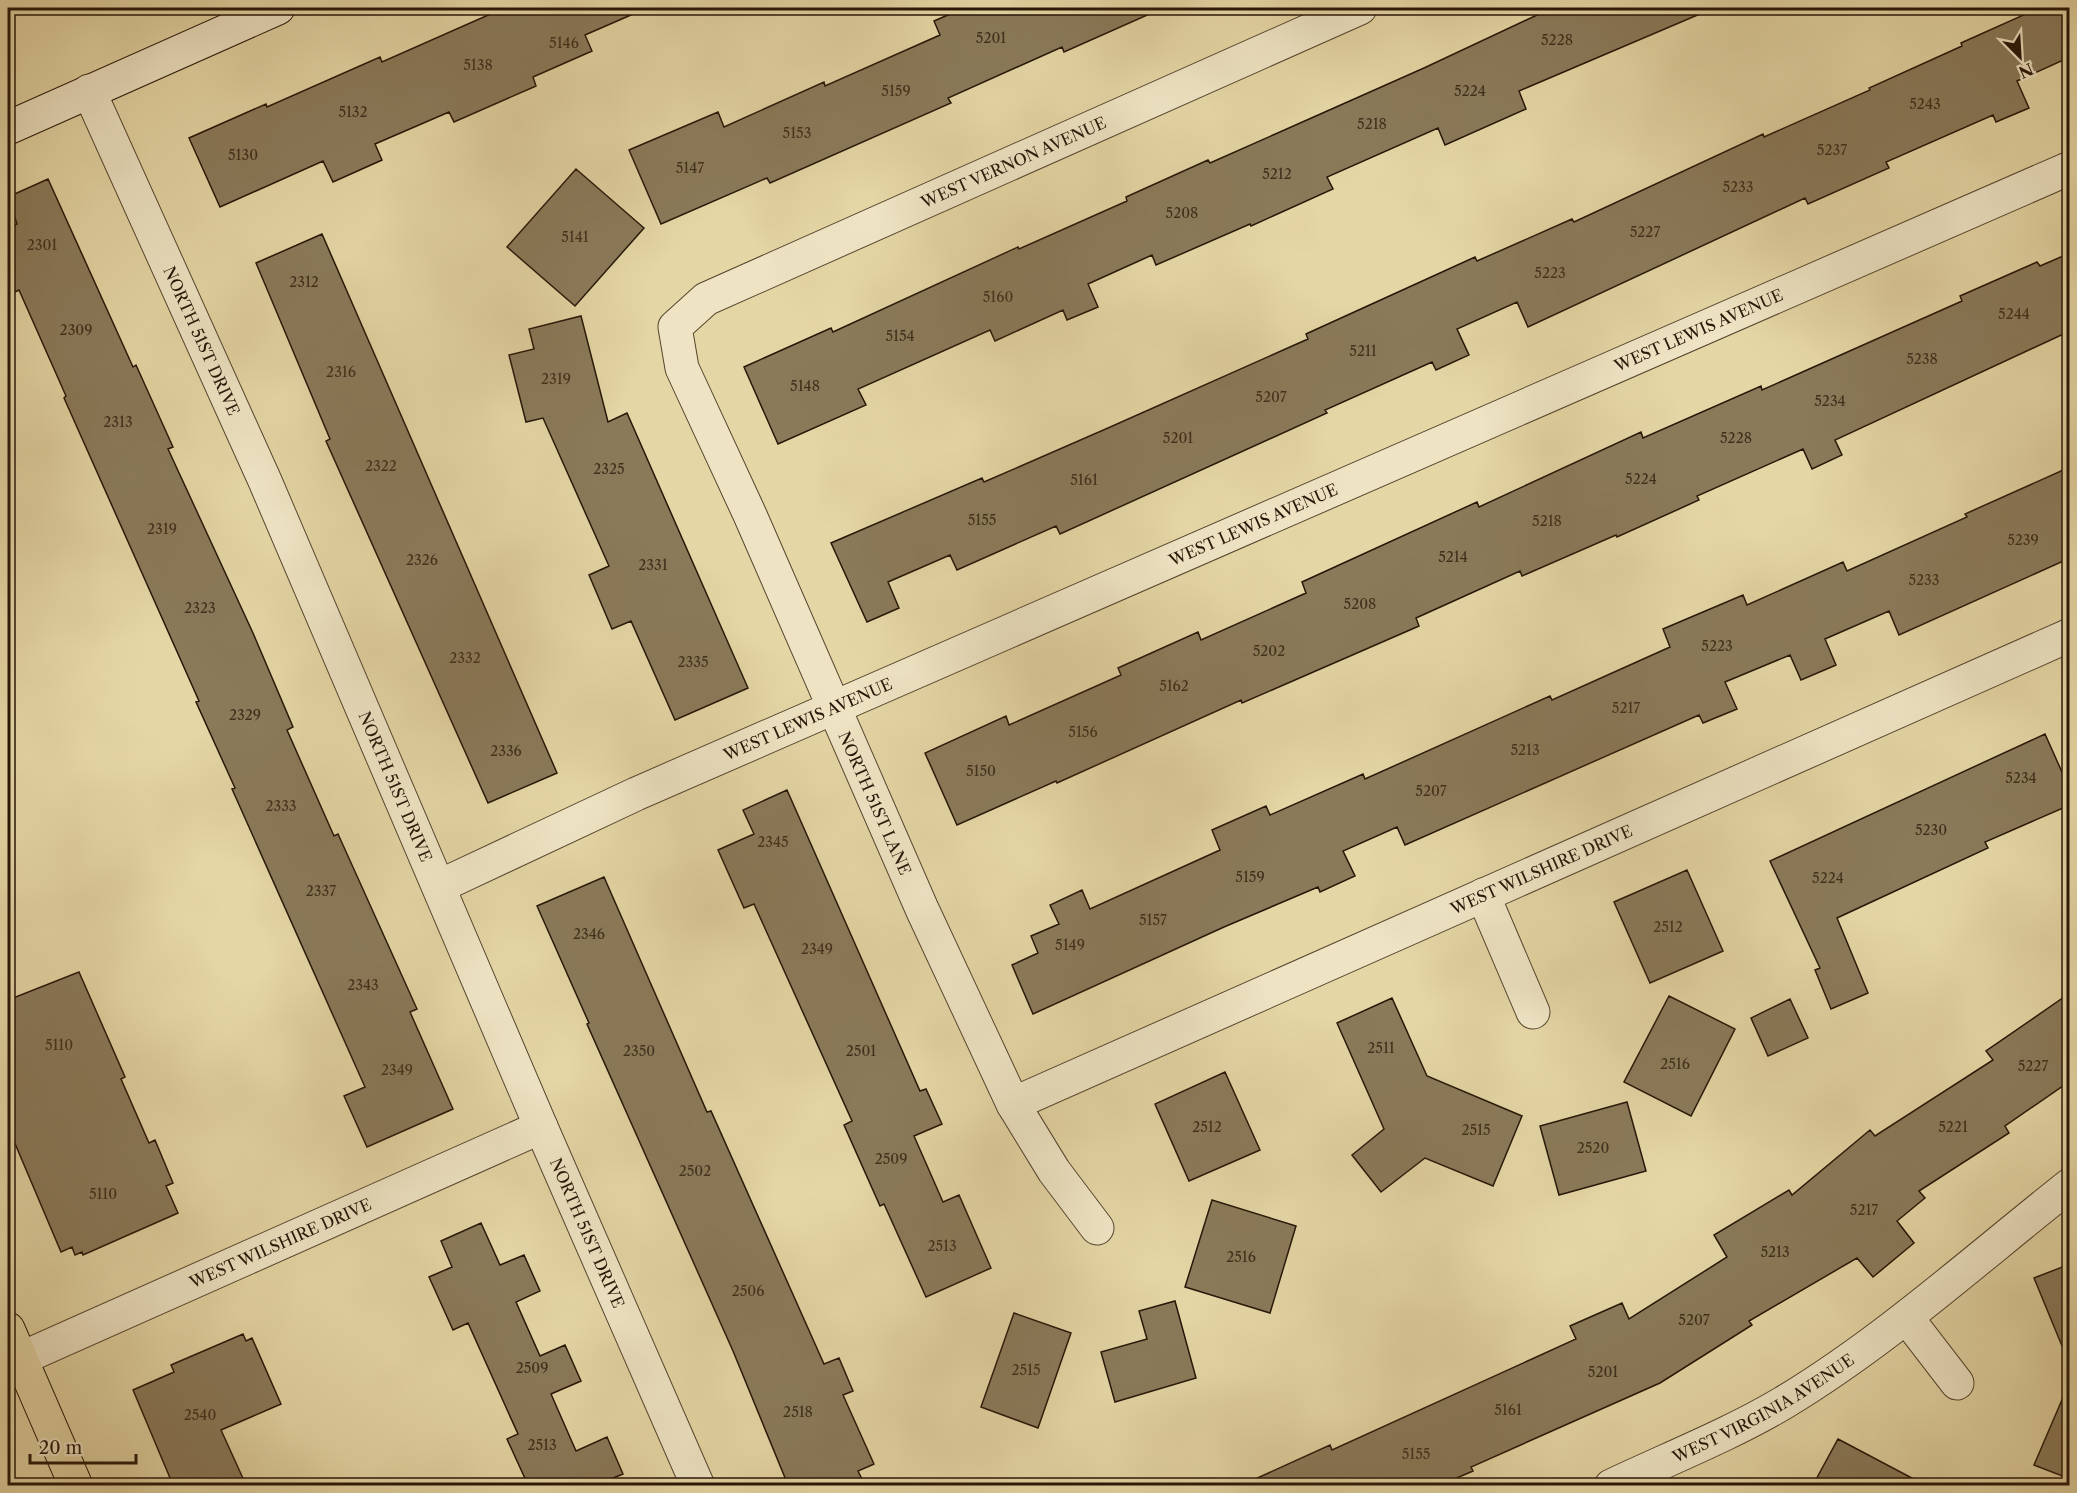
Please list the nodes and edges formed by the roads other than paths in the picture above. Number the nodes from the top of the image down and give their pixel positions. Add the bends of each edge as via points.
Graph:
1 (278, 8) edge
2 (1360, 8) edge
3 (89, 91) junction
4 (8, 128) edge
5 (2070, 168) edge
6 (675, 327) joint
7 (2070, 635) edge
8 (833, 709) junction
9 (440, 886) junction
10 (1483, 895) junction
11 (1533, 1012) dead end
12 (1013, 1104) junction
13 (541, 1127) junction
14 (2070, 1185) edge
15 (1097, 1228) dead end
16 (1907, 1318) junction
17 (8, 1329) edge
18 (20, 1359) junction
19 (1957, 1383) dead end
20 (76, 1485) edge
21 (699, 1485) edge
22 (1611, 1485) edge

1 - 3 street
2 - 6 street, WEST VERNON AVENUE via 706,299
3 - 4 street
3 - 9 street, NORTH 51ST DRIVE via 265,481
5 - 8 street, WEST LEWIS AVENUE
6 - 8 street, NORTH 51ST LANE via 682,368
7 - 10 street, WEST WILSHIRE DRIVE
8 - 9 street, WEST LEWIS AVENUE via 636,794
8 - 12 street, NORTH 51ST LANE
9 - 13 street, NORTH 51ST DRIVE
10 - 11 street
10 - 12 street, WEST WILSHIRE DRIVE
12 - 15 street, NORTH 51ST LANE via 1054,1172
13 - 18 street, WEST WILSHIRE DRIVE
13 - 21 street, NORTH 51ST DRIVE
14 - 16 street, WEST VIRGINIA AVENUE
16 - 19 street
16 - 22 street, WEST VIRGINIA AVENUE via 1783,1403
17 - 18 main road
18 - 20 main road

